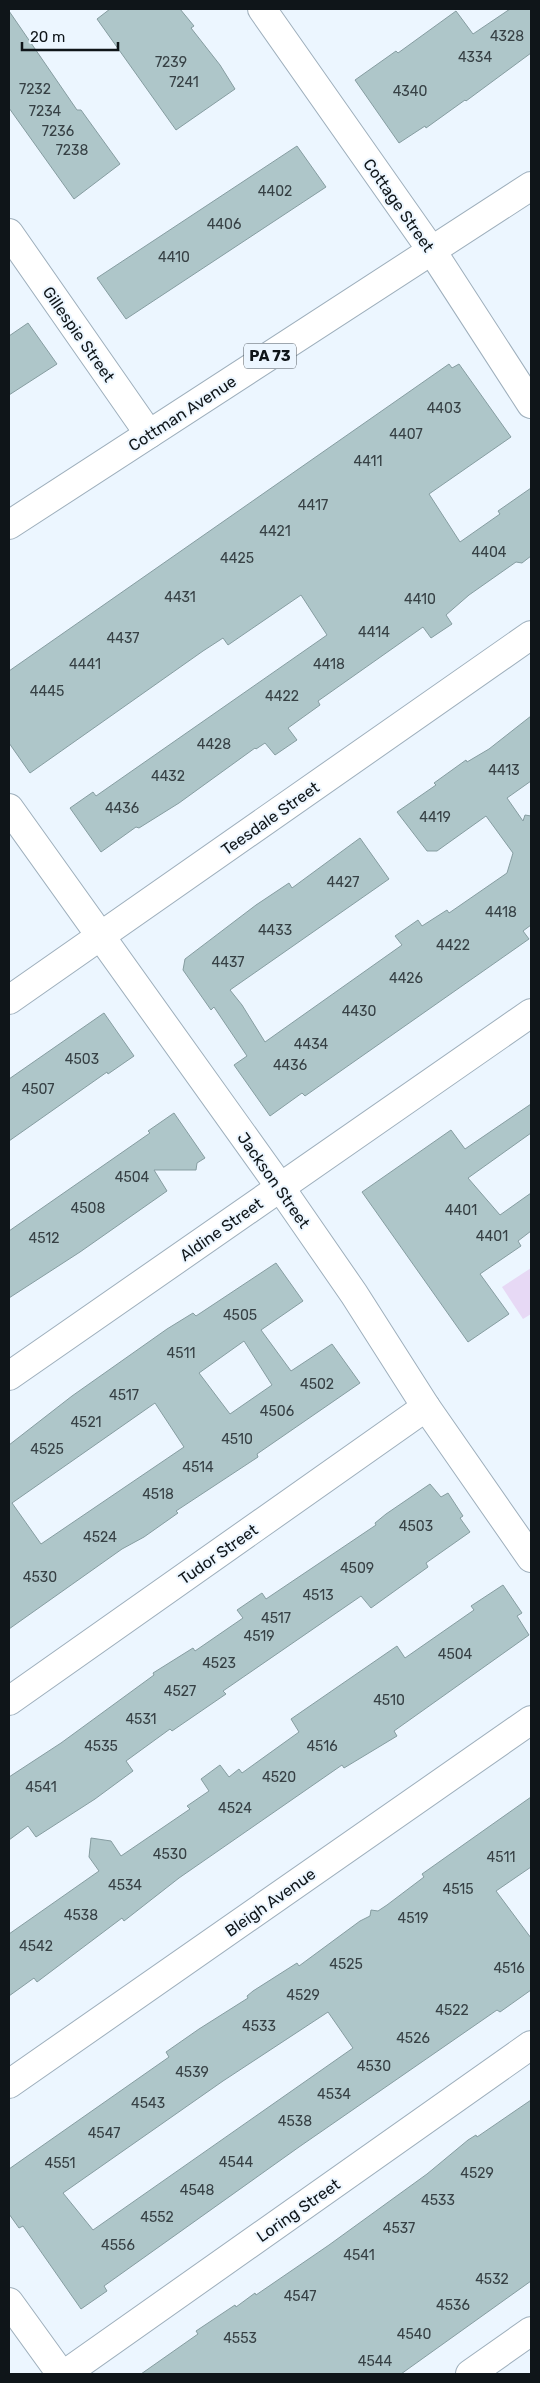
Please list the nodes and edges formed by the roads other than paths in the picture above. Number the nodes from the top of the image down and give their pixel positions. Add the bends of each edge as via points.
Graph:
1 (262, 9) edge
2 (531, 186) edge
3 (9, 233) edge
4 (432, 251) junction
5 (531, 404) edge
6 (150, 434) junction
7 (9, 525) edge
8 (531, 635) edge
9 (9, 808) edge
10 (100, 937) junction
11 (9, 1000) edge
12 (531, 1013) edge
13 (280, 1187) junction
14 (9, 1376) edge
15 (426, 1407) junction
16 (531, 1558) edge
17 (9, 1701) edge
18 (531, 1720) edge
19 (531, 2046) edge
20 (9, 2084) edge
21 (9, 2302) edge
22 (531, 2331) edge
23 (60, 2374) edge
24 (65, 2374) edge
25 (470, 2374) edge

1 - 4 street, Cottage Street
2 - 4 street, Cottman Avenue / PA 73
3 - 6 street, Gillespie Street
4 - 5 street, Cottage Street
4 - 6 street, Cottman Avenue / PA 73
6 - 7 street, Cottman Avenue / PA 73
8 - 10 street, Teesdale Street
9 - 10 street, Jackson Street
10 - 11 street, Teesdale Street
10 - 13 street, Jackson Street
12 - 13 street, Aldine Street
13 - 14 street, Aldine Street
13 - 15 street, Jackson Street
15 - 16 street, Jackson Street
15 - 17 street, Tudor Street
18 - 20 street, Bleigh Avenue
19 - 24 street, Loring Street
21 - 23 street
22 - 25 street

